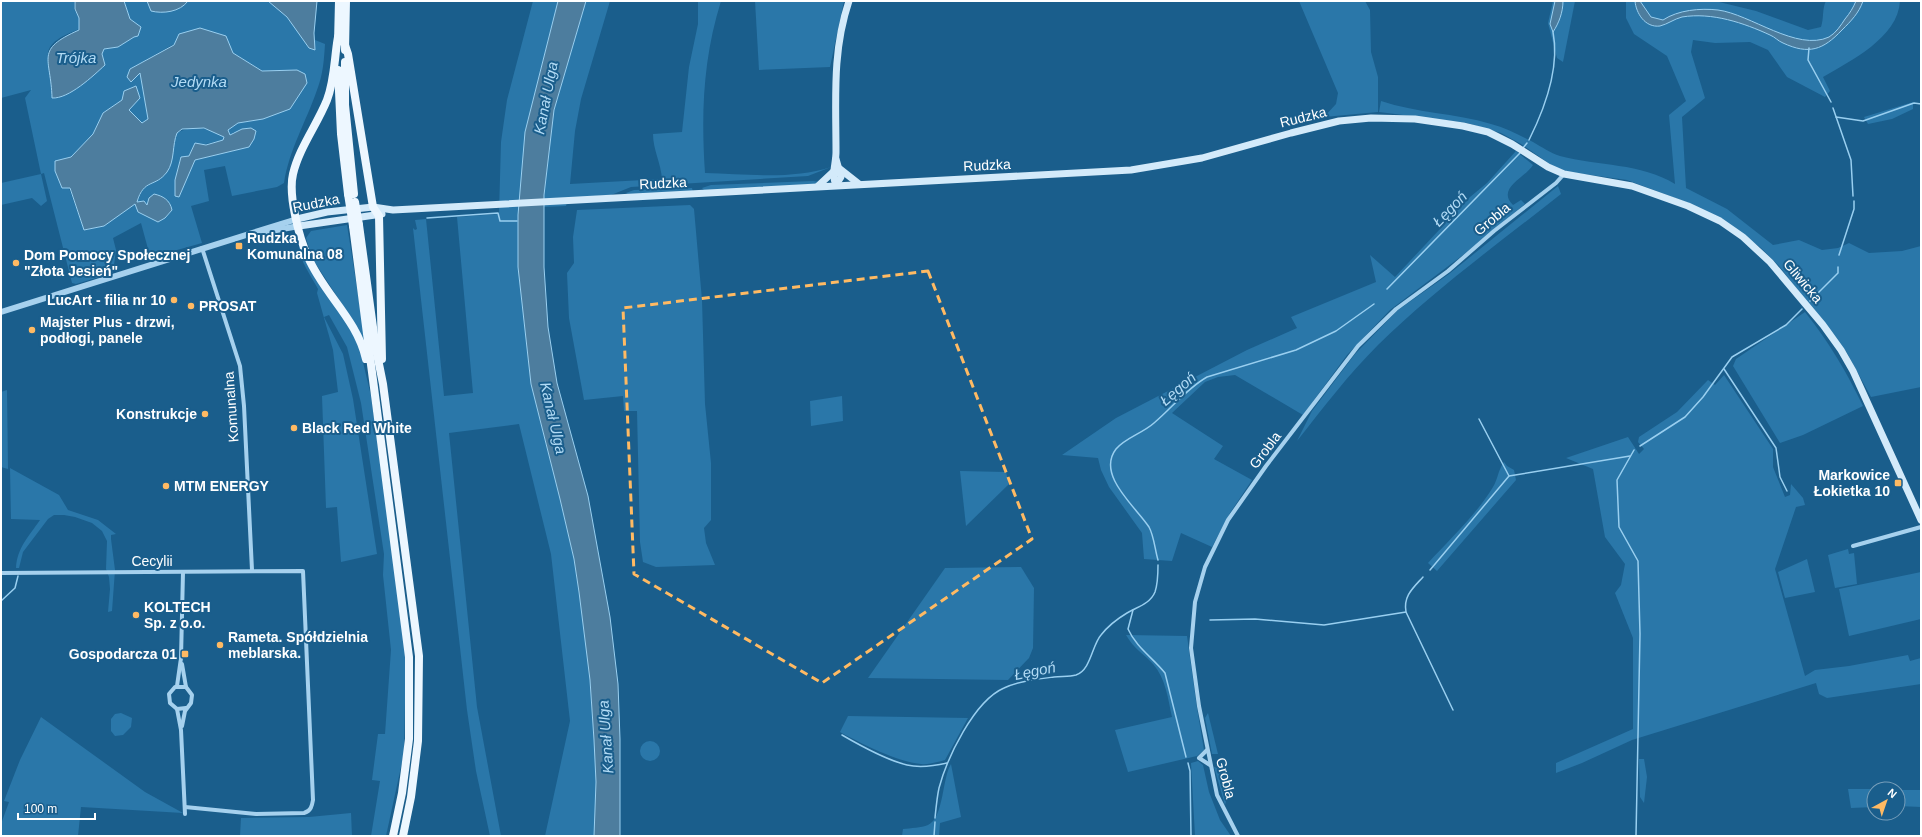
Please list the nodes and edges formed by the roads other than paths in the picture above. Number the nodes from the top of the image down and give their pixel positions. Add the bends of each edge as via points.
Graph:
1 (339, 1) edge
2 (346, 1) edge
3 (849, 1) edge
4 (338, 37) junction
5 (345, 45) junction
6 (837, 170) junction
7 (1564, 174) junction
8 (859, 184) junction
9 (836, 185) junction
10 (817, 186) junction
11 (351, 194) junction
12 (373, 207) junction
13 (393, 210) junction
14 (379, 215) junction
15 (298, 222) junction
16 (356, 226) junction
17 (202, 248) junction
18 (1, 312) edge
19 (383, 384) junction
20 (372, 385) junction
21 (1921, 520) edge
22 (1921, 526) edge
23 (1853, 546) dead end
24 (252, 570) junction
25 (183, 572) junction
26 (1, 573) edge
27 (181, 658) junction
28 (177, 686) junction
29 (186, 687) junction
30 (186, 708) junction
31 (177, 709) junction
32 (182, 730) junction
33 (1207, 750) junction
34 (1210, 765) junction
35 (185, 807) junction
36 (185, 814) dead end
37 (393, 836) edge
38 (403, 836) edge
39 (1238, 836) edge

1 - 4 main road
2 - 5 main road
3 - 6 main road via 842,21 835,65
4 - 11 main road via 340,119
4 - 15 main road via 331,85 292,175
5 - 11 main road via 345,105
5 - 12 main road
6 - 8 main road
6 - 9 main road via 840,177
6 - 10 main road
7 - 8 main road, Rudzka via 1495,135 1470,128 1410,119 1370,118 1324,124 1202,158 1144,169
7 - 21 main road, Gliwicka via 1624,184 1688,206 1732,229 1765,256 1841,350
7 - 33 street, Grobla via 1466,257 1396,309 1358,346 1228,520 1205,567 1195,602 1191,648
8 - 9 main road, Rudzka
9 - 10 main road, Rudzka
10 - 13 main road, Rudzka
11 - 16 main road, bridge
12 - 13 main road, Rudzka
12 - 14 main road
12 - 15 main road, Rudzka via 327,212
13 - 14 main road, Rudzka
14 - 15 main road, Rudzka
14 - 19 main road
15 - 17 street, Rudzka
15 - 20 main road via 308,258 357,334 365,352
16 - 19 main road
16 - 20 main road
17 - 18 street, Rudzka
17 - 24 street, Komunalna via 240,366
19 - 38 main road via 419,656 418,741
20 - 37 main road via 399,568 409,657 408,739 402,793
22 - 23 street
24 - 25 street, Cecylii
24 - 35 street, Cecylii via 303,571 312,806 304,813 256,814
25 - 26 street, Cecylii
25 - 27 street
27 - 28 street
27 - 29 street
28 - 29 street
28 - 31 street via 171,690 168,697
29 - 30 street via 192,697
30 - 31 street
30 - 32 street
31 - 32 street
32 - 35 street
33 - 34 street, Grobla
33 - 34 street via 1199,758
34 - 39 street, Grobla via 1217,795
35 - 36 street

